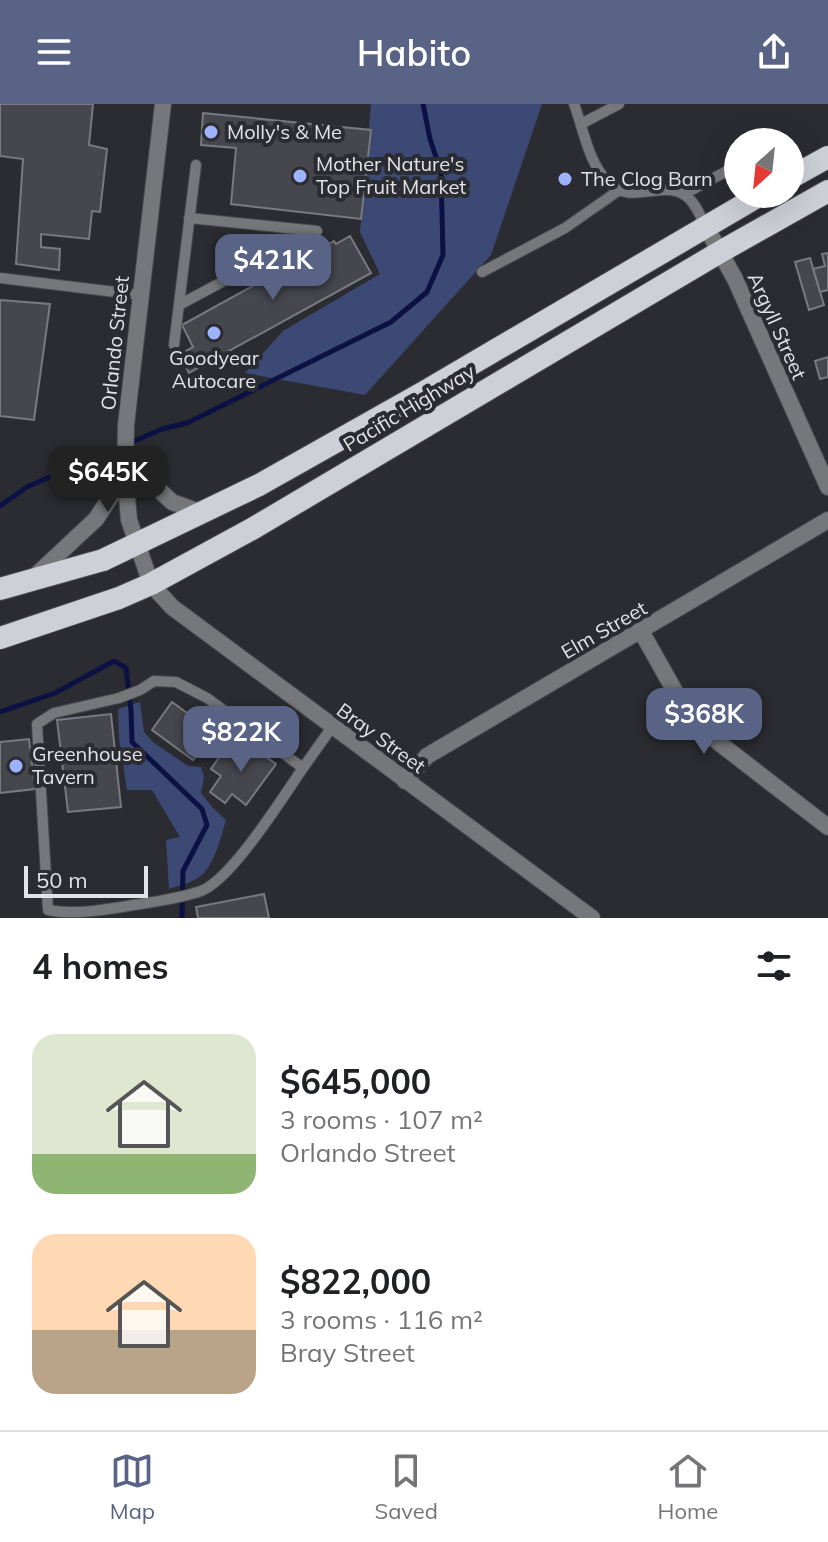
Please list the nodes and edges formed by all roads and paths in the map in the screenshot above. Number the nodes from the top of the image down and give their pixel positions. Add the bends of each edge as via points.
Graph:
1 (163, 104) edge
2 (574, 104) edge
3 (619, 104) edge
4 (581, 124) junction
5 (828, 157) edge
6 (196, 165) dead end
7 (804, 170) edge
8 (724, 173) edge
9 (618, 191) junction
10 (828, 191) edge
11 (684, 194) junction
12 (738, 208) edge
13 (189, 218) junction
14 (706, 227) junction
15 (720, 252) junction
16 (482, 272) dead end
17 (0, 278) edge
18 (140, 295) junction
19 (179, 305) junction
20 (174, 345) dead end
21 (125, 466) junction
22 (827, 483) edge
23 (202, 513) junction
24 (828, 520) edge
25 (137, 543) junction
26 (28, 582) junction
27 (151, 584) junction
28 (0, 589) edge
29 (641, 631) junction
30 (0, 638) edge
31 (332, 727) junction
32 (303, 768) junction
33 (405, 781) junction
34 (828, 827) edge
35 (573, 912) edge
36 (47, 914) edge
37 (592, 918) edge

1 - 18 street, Orlando Street
2 - 4 lane
3 - 4 lane
4 - 9 lane via 597,168
5 - 7 highway
6 - 13 lane
8 - 11 lane
9 - 11 lane
9 - 16 lane via 565,228
10 - 15 highway, Pacific Highway
11 - 14 lane
12 - 14 highway, Pacific Highway
13 - 19 lane
13 - 19 lane via 317,231
14 - 15 street, Argyll Street
14 - 23 highway, Pacific Highway via 424,392
15 - 22 street, Argyll Street
15 - 27 highway, Pacific Highway
17 - 18 lane
18 - 21 street, Orlando Street
19 - 20 lane
21 - 23 street via 172,502
21 - 25 street, Orlando Street via 128,513
21 - 26 street via 96,519
23 - 25 highway, Pacific Highway
24 - 29 street, Elm Street
25 - 26 highway, Pacific Highway via 103,560
25 - 27 street, Orlando Street
26 - 28 highway, Pacific Highway
27 - 30 highway, Pacific Highway
27 - 31 street, Bray Street via 172,607
29 - 33 street, Elm Street via 427,756
29 - 34 street via 677,695 714,739
31 - 32 lane
31 - 33 street, Bray Street
32 - 36 lane via 252,841 204,890
32 - 36 lane via 207,698 176,682 154,681 119,698 54,713 37,724
33 - 35 street, Bray Street
35 - 37 street, Bray Street

